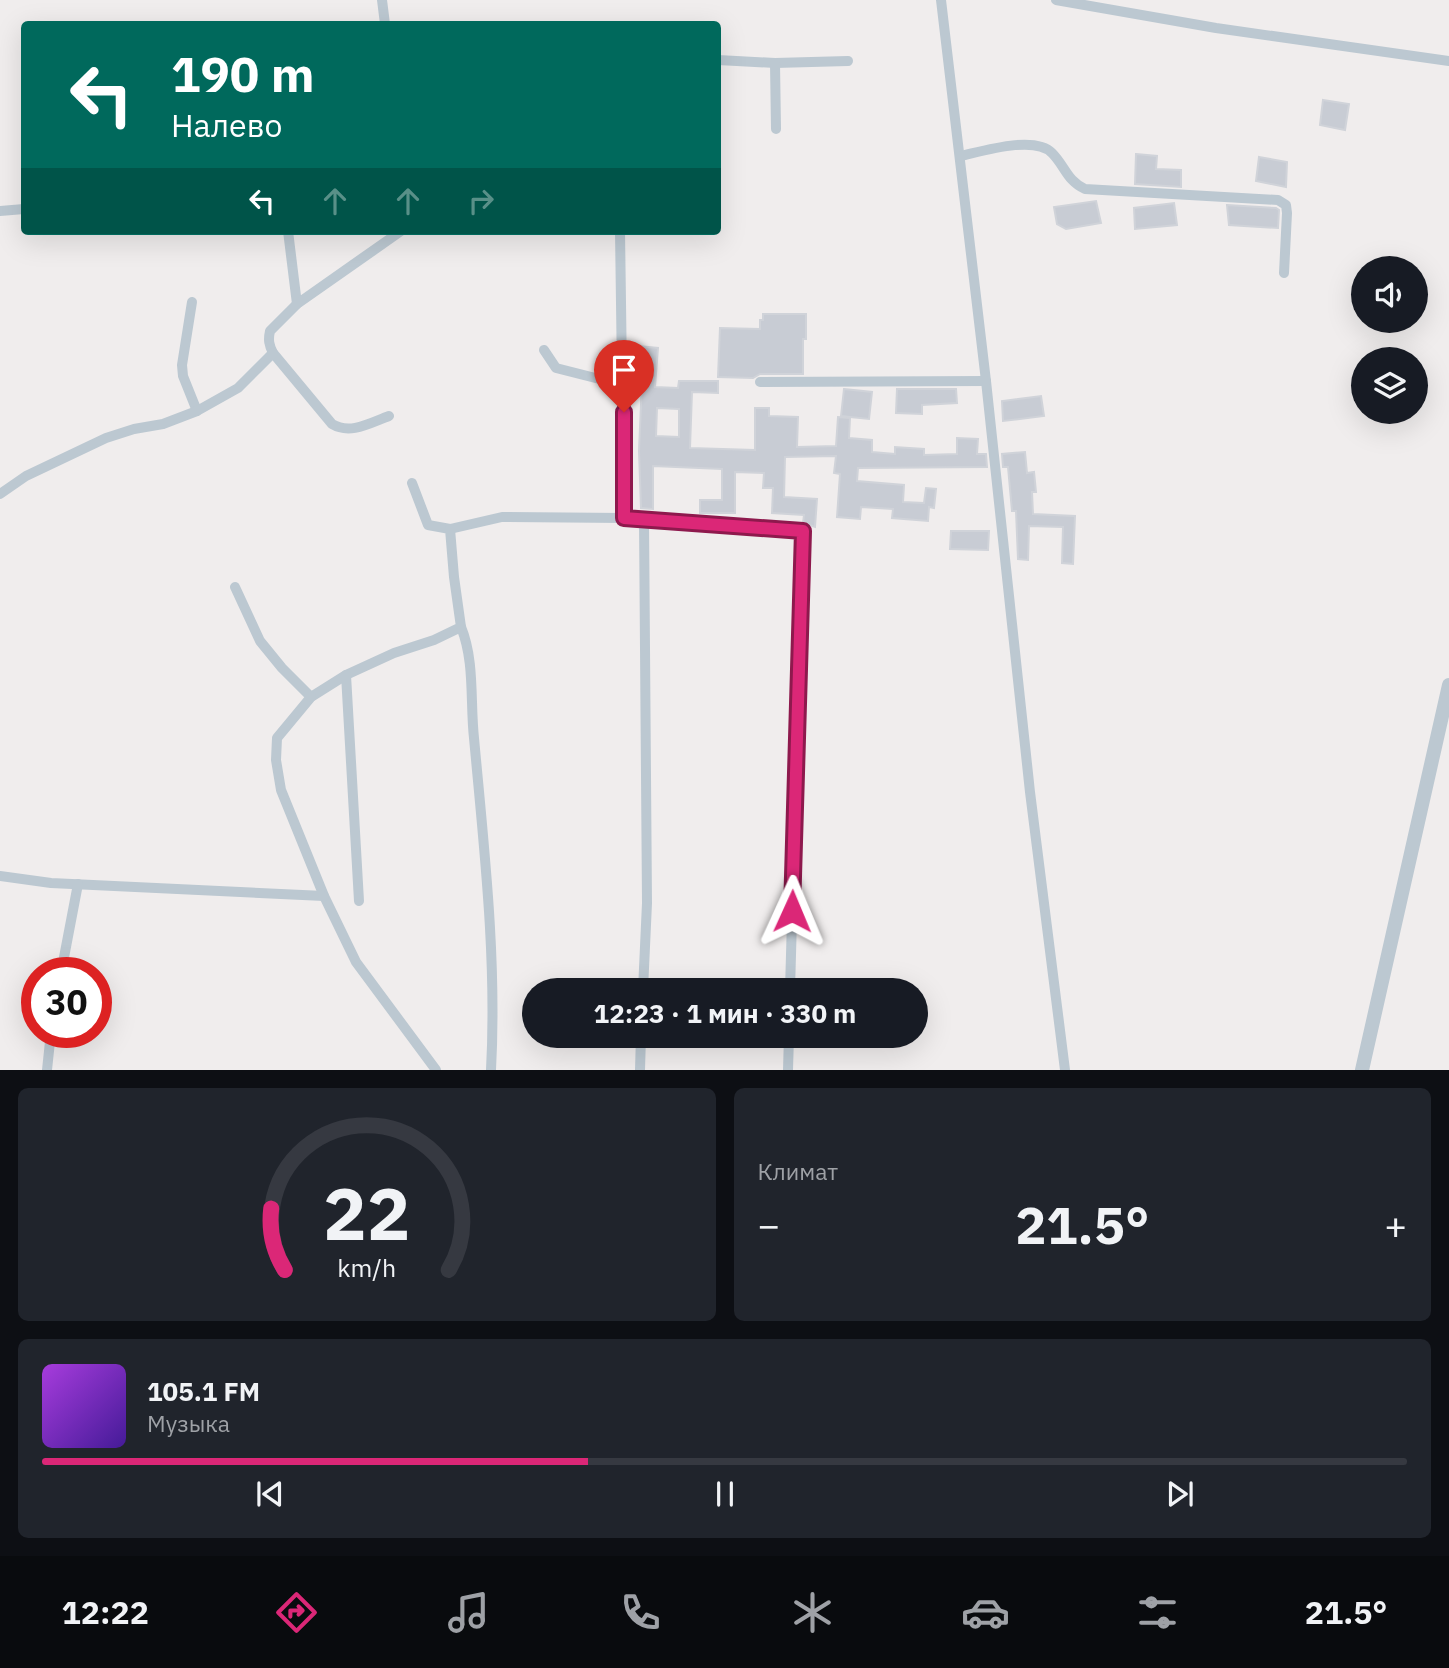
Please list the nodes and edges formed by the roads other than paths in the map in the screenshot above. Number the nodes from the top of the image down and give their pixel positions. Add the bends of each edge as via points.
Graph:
1 (382, 0) edge
2 (941, 0) edge
3 (1056, 0) edge
4 (385, 21) edge
5 (721, 60) edge
6 (848, 61) dead end
7 (1449, 61) edge
8 (775, 63) junction
9 (776, 129) dead end
10 (961, 156) junction
11 (21, 209) edge
12 (0, 211) edge
13 (288, 235) edge
14 (395, 235) edge
15 (620, 235) edge
16 (1284, 273) dead end
17 (192, 302) dead end
18 (296, 304) junction
19 (544, 350) dead end
20 (273, 353) junction
21 (986, 381) junction
22 (760, 382) dead end
23 (624, 385) junction
24 (197, 411) junction
25 (389, 416) dead end
26 (412, 483) dead end
27 (0, 494) edge
28 (624, 518) junction
29 (644, 521) junction
30 (450, 529) junction
31 (235, 587) dead end
32 (461, 627) junction
33 (346, 675) junction
34 (1449, 685) edge
35 (311, 696) junction
36 (0, 876) edge
37 (78, 884) junction
38 (324, 896) junction
39 (359, 901) dead end
40 (64, 957) edge
41 (644, 978) edge
42 (790, 978) edge
43 (49, 1048) edge
44 (641, 1048) edge
45 (789, 1048) edge
46 (47, 1069) edge
47 (436, 1069) edge
48 (491, 1069) edge
49 (640, 1069) edge
50 (788, 1069) edge
51 (1065, 1069) edge
52 (1362, 1069) edge

1 - 4 street
2 - 10 street
3 - 7 street
5 - 8 street
6 - 8 street
8 - 9 street
10 - 16 street via 1033,144 1051,150 1074,184 1085,189 1278,200 1286,205 1287,213
10 - 21 street
11 - 12 street
13 - 18 street
14 - 18 street
15 - 23 street
17 - 24 street via 182,365
18 - 20 street via 270,331
19 - 23 street via 555,368
20 - 24 street via 238,388
20 - 25 street via 332,424 351,429
21 - 22 street
21 - 51 street
23 - 28 street
24 - 27 street via 106,438 26,476
26 - 30 street via 428,525
28 - 29 street
28 - 30 street via 502,517
29 - 41 street
29 - 42 street via 803,531
30 - 32 street
31 - 35 street via 260,641
32 - 33 street
32 - 48 street via 468,645 491,923
33 - 35 street
33 - 39 street
34 - 52 street
35 - 38 street via 277,738 277,775
36 - 37 street
37 - 38 street
37 - 40 street
38 - 47 street via 356,962
43 - 46 street
44 - 49 street
45 - 50 street

